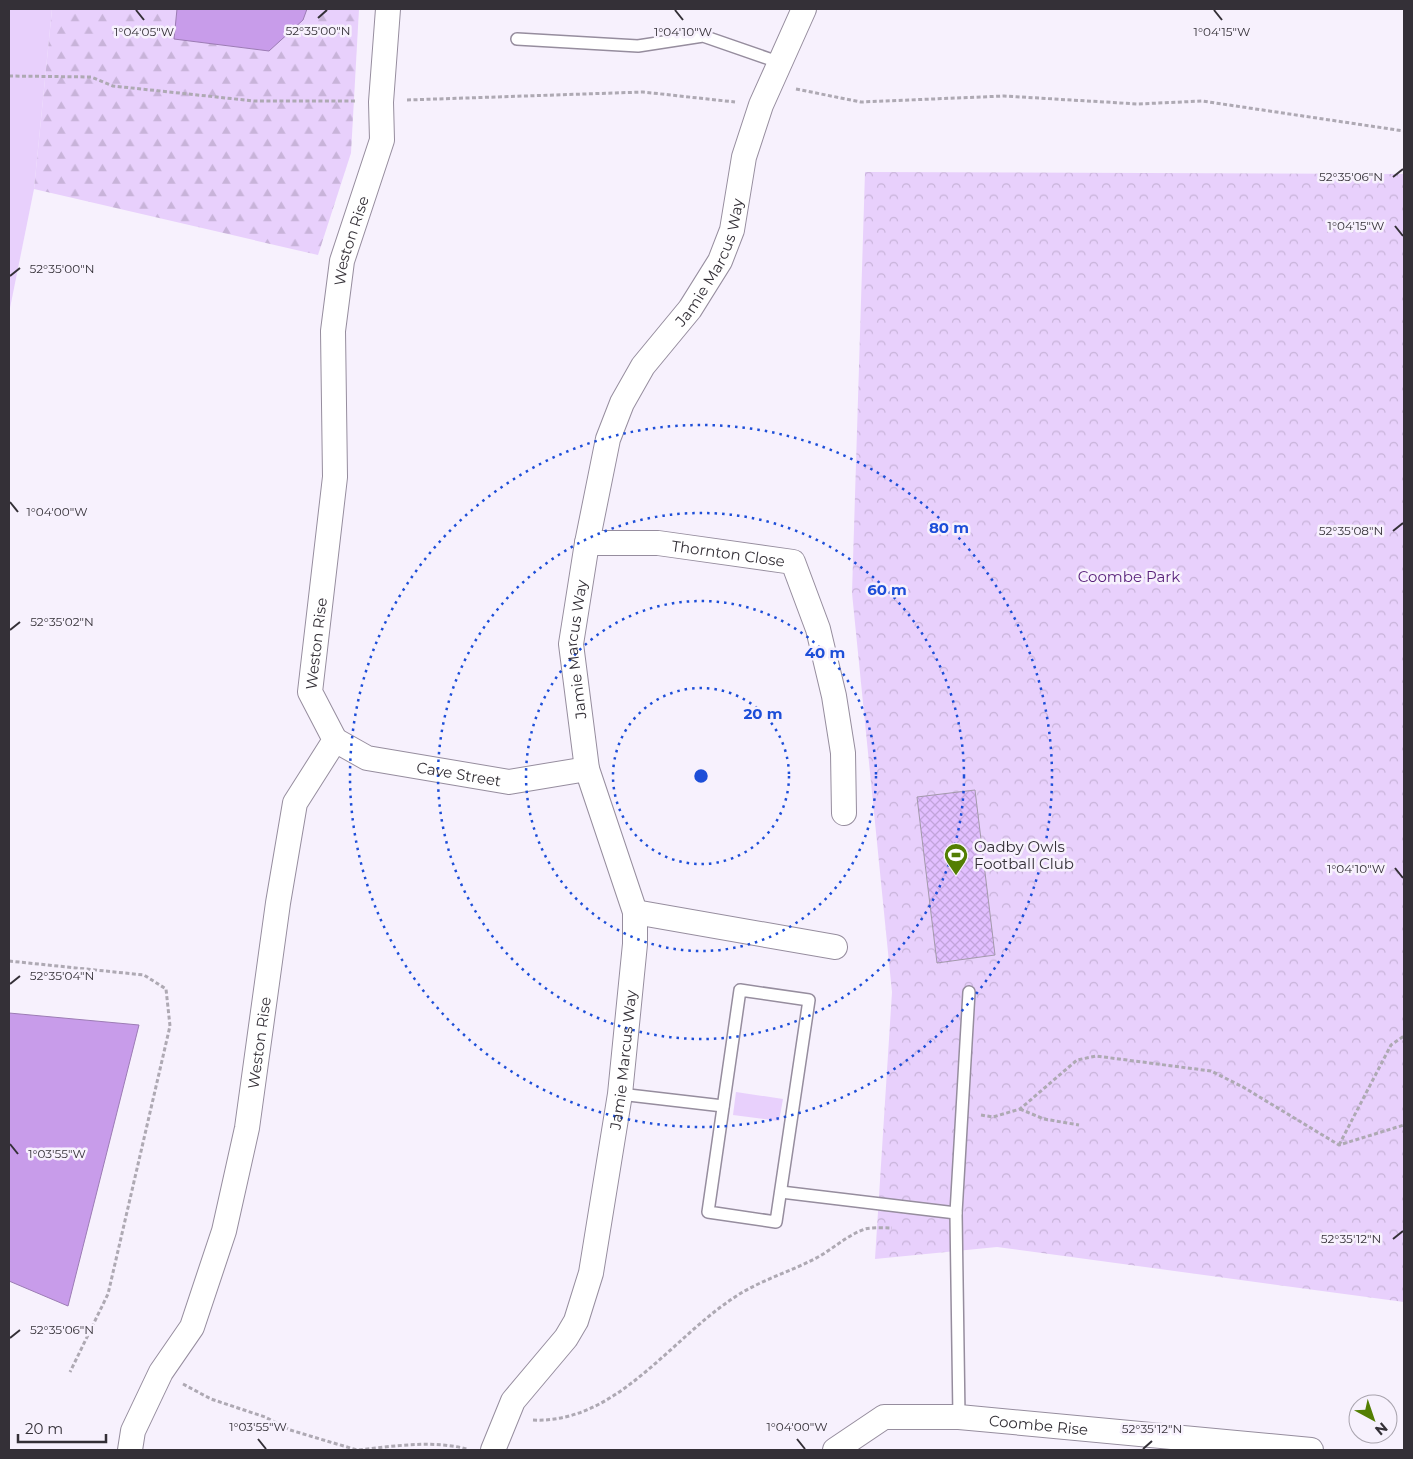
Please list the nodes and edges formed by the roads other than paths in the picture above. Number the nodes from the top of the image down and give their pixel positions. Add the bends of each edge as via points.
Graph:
1 (388, 9) edge
2 (804, 9) edge
3 (518, 40) dead end
4 (778, 62) junction
5 (587, 543) junction
6 (335, 740) junction
7 (587, 769) junction
8 (844, 813) dead end
9 (635, 912) junction
10 (835, 947) dead end
11 (969, 992) dead end
12 (620, 1094) junction
13 (723, 1106) junction
14 (781, 1192) junction
15 (956, 1212) junction
16 (959, 1417) junction
17 (1100, 1440) edge
18 (130, 1450) edge
19 (493, 1450) edge
20 (835, 1450) edge
21 (1311, 1450) edge

1 - 6 street, Weston Rise via 381,102 382,140 342,261 333,331 335,477 310,692
2 - 4 street, Jamie Marcus Way
3 - 4 lane via 638,46 703,36
4 - 5 street, Jamie Marcus Way via 744,157 732,230 720,261 690,309 643,366 622,403 608,439
5 - 7 street, Jamie Marcus Way via 571,644
5 - 8 street, Thornton Close via 658,543 793,562 818,628 834,696 843,752
6 - 7 street, Cave Street via 367,758 509,782
6 - 18 street, Weston Rise via 295,804 247,1128 224,1231 192,1327 161,1372 133,1430
7 - 9 street, Jamie Marcus Way
9 - 10 street
9 - 12 street, Jamie Marcus Way via 635,944
11 - 15 lane
12 - 13 lane
12 - 19 street, Jamie Marcus Way via 592,1273 576,1320 566,1338 523,1386 505,1418
13 - 14 lane via 708,1212 776,1222
13 - 14 lane via 740,990 809,1000
14 - 15 lane
15 - 16 lane
16 - 17 street, Coombe Rise
16 - 20 street, Coombe Rise via 884,1417
17 - 21 street, Coombe Rise

